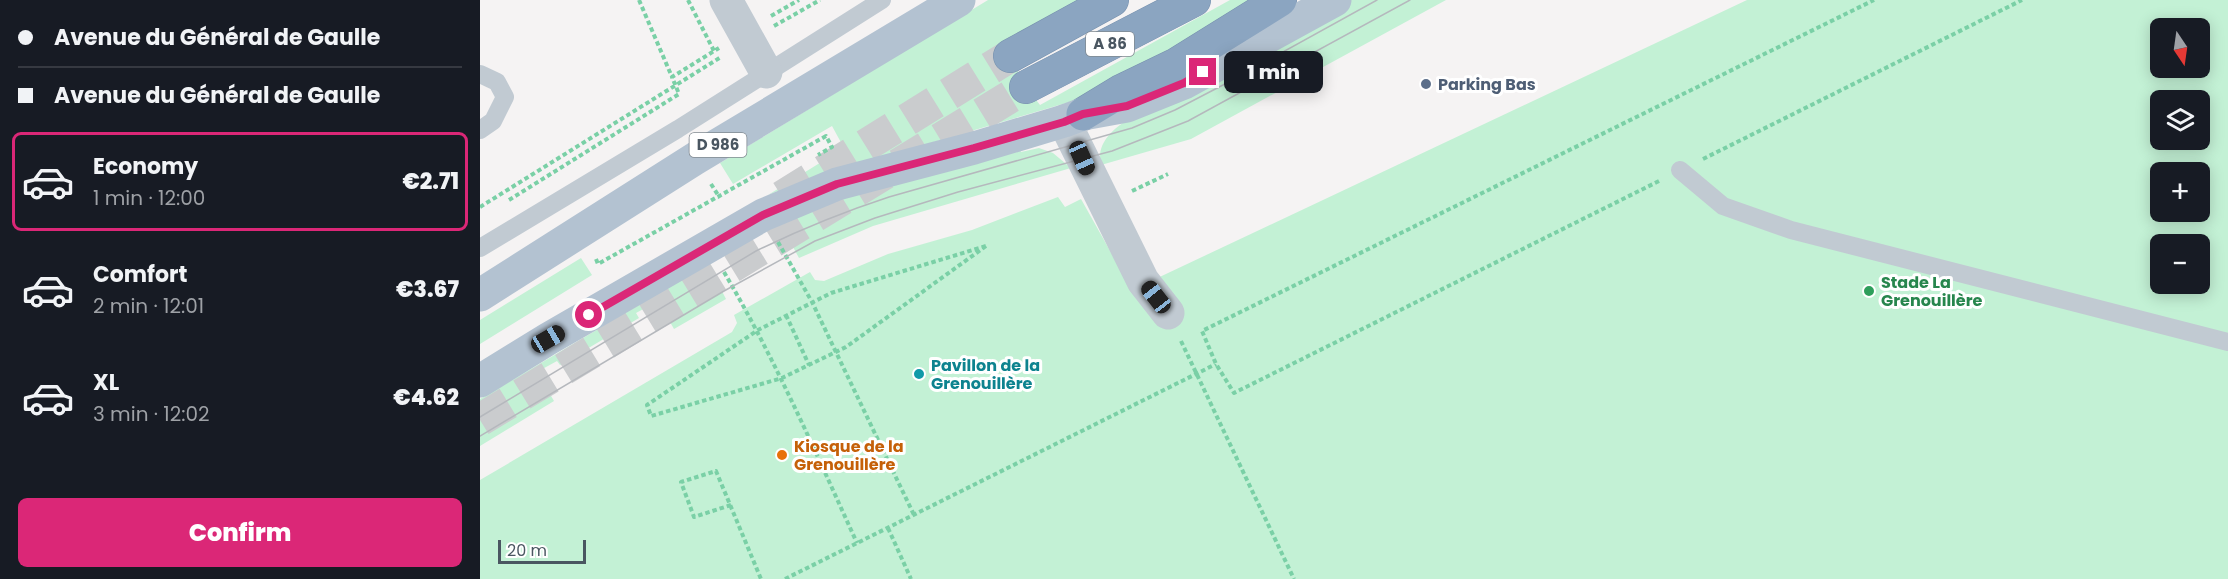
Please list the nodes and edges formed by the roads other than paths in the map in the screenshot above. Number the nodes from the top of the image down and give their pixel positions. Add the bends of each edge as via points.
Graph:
1 (726, 0) edge
2 (882, 0) edge
3 (959, 0) edge
4 (1112, 0) edge
5 (1194, 0) edge
6 (1280, 0) edge
7 (1335, 0) edge
8 (1011, 56) tunnel mouth
9 (766, 72) junction
10 (480, 74) edge
11 (1026, 87) tunnel mouth
12 (1074, 118) junction
13 (480, 130) edge
14 (1680, 170) road end
15 (480, 248) edge
16 (480, 295) edge
17 (1168, 313) road end
18 (2228, 342) edge
19 (480, 381) edge

1 - 9 street
2 - 9 lane
3 - 16 main road, D 986 via 696,158
4 - 8 highway, A 86
5 - 11 highway, A 86
6 - 12 highway via 1177,64
7 - 12 main road via 1184,83 1127,106
9 - 15 lane
10 - 13 lane via 497,82 505,97 493,121
12 - 17 street via 1104,204 1143,280
12 - 19 main road via 837,184 763,215
14 - 18 lane via 1723,206 1791,230

